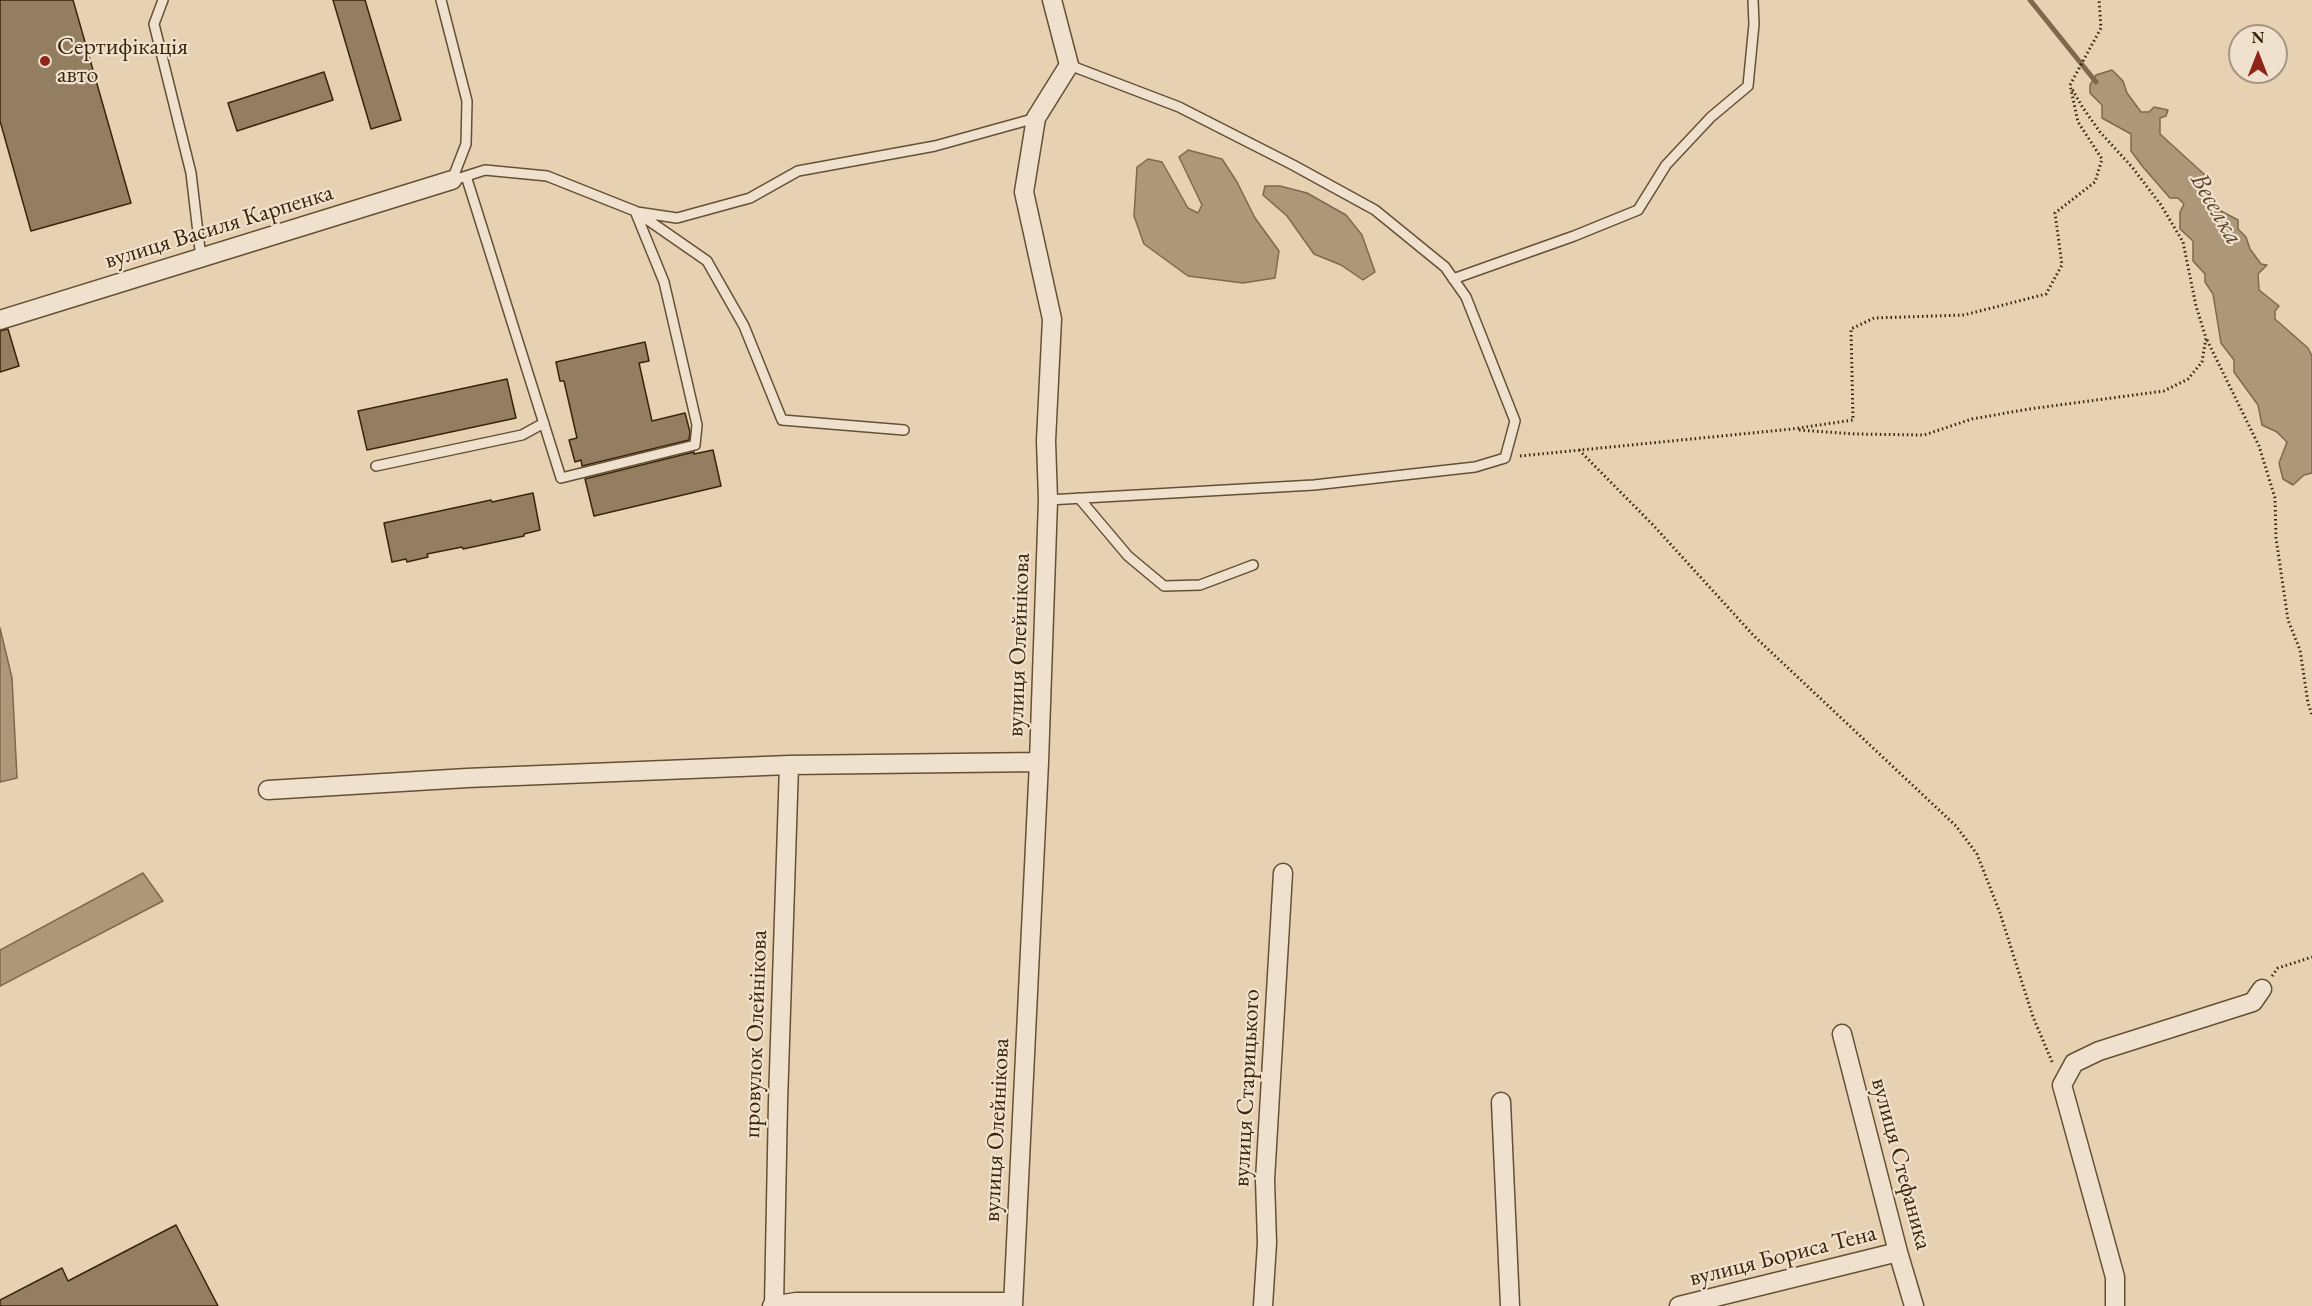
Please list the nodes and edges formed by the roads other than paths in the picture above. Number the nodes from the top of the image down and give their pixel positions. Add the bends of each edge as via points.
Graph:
1 (163, 0) edge
2 (441, 0) edge
3 (1052, 0) edge
4 (1753, 0) edge
5 (1069, 65) junction
6 (1036, 118) junction
7 (459, 178) junction
8 (635, 211) junction
9 (201, 258) junction
10 (1453, 279) junction
11 (0, 320) edge
12 (544, 423) junction
13 (904, 430) dead end
14 (376, 466) dead end
15 (1079, 498) junction
16 (1048, 501) junction
17 (1253, 565) dead end
18 (1039, 762) junction
19 (789, 765) junction
20 (268, 790) dead end
21 (1283, 873) dead end
22 (2262, 989) road end
23 (1842, 1034) dead end
24 (1501, 1102) dead end
25 (1898, 1252) junction
26 (1013, 1304) edge
27 (773, 1306) edge
28 (1263, 1306) edge
29 (1510, 1306) edge
30 (1679, 1306) edge
31 (1914, 1306) edge
32 (2115, 1306) edge

1 - 9 lane via 154,24 191,173
2 - 7 lane via 467,101 466,144
3 - 5 street
4 - 10 lane via 1748,86 1711,117 1666,165 1638,210
5 - 6 street, вулиця Олейнікова
5 - 10 lane via 1179,107 1375,210 1445,267
6 - 8 lane via 935,146 798,171 750,198 677,218
6 - 16 street, вулиця Олейнікова via 1024,192 1052,319 1046,441
7 - 8 lane via 485,170 547,176
7 - 9 street, вулиця Василя Карпенка
7 - 12 lane
8 - 12 lane via 664,282 697,424 695,445 561,478
8 - 13 lane via 707,261 744,326 782,420
9 - 11 street, вулиця Василя Карпенка
10 - 15 lane via 1466,297 1515,421 1505,458 1475,467 1314,485
12 - 14 lane via 522,435
15 - 16 lane
15 - 17 lane via 1128,556 1164,586 1200,585
16 - 18 street, вулиця Олейнікова
18 - 19 street
18 - 26 street, вулиця Олейнікова
19 - 20 street
19 - 27 street, провулок Олейнікова
21 - 28 street, вулиця Старицького via 1264,1180 1267,1244
22 - 32 street via 2253,1002 2099,1051 2074,1063 2062,1085 2115,1277
23 - 25 street, вулиця Стефаника
24 - 29 street
25 - 30 street, вулиця Бориса Тена
25 - 31 street, вулиця Стефаника
26 - 27 street via 796,1302

